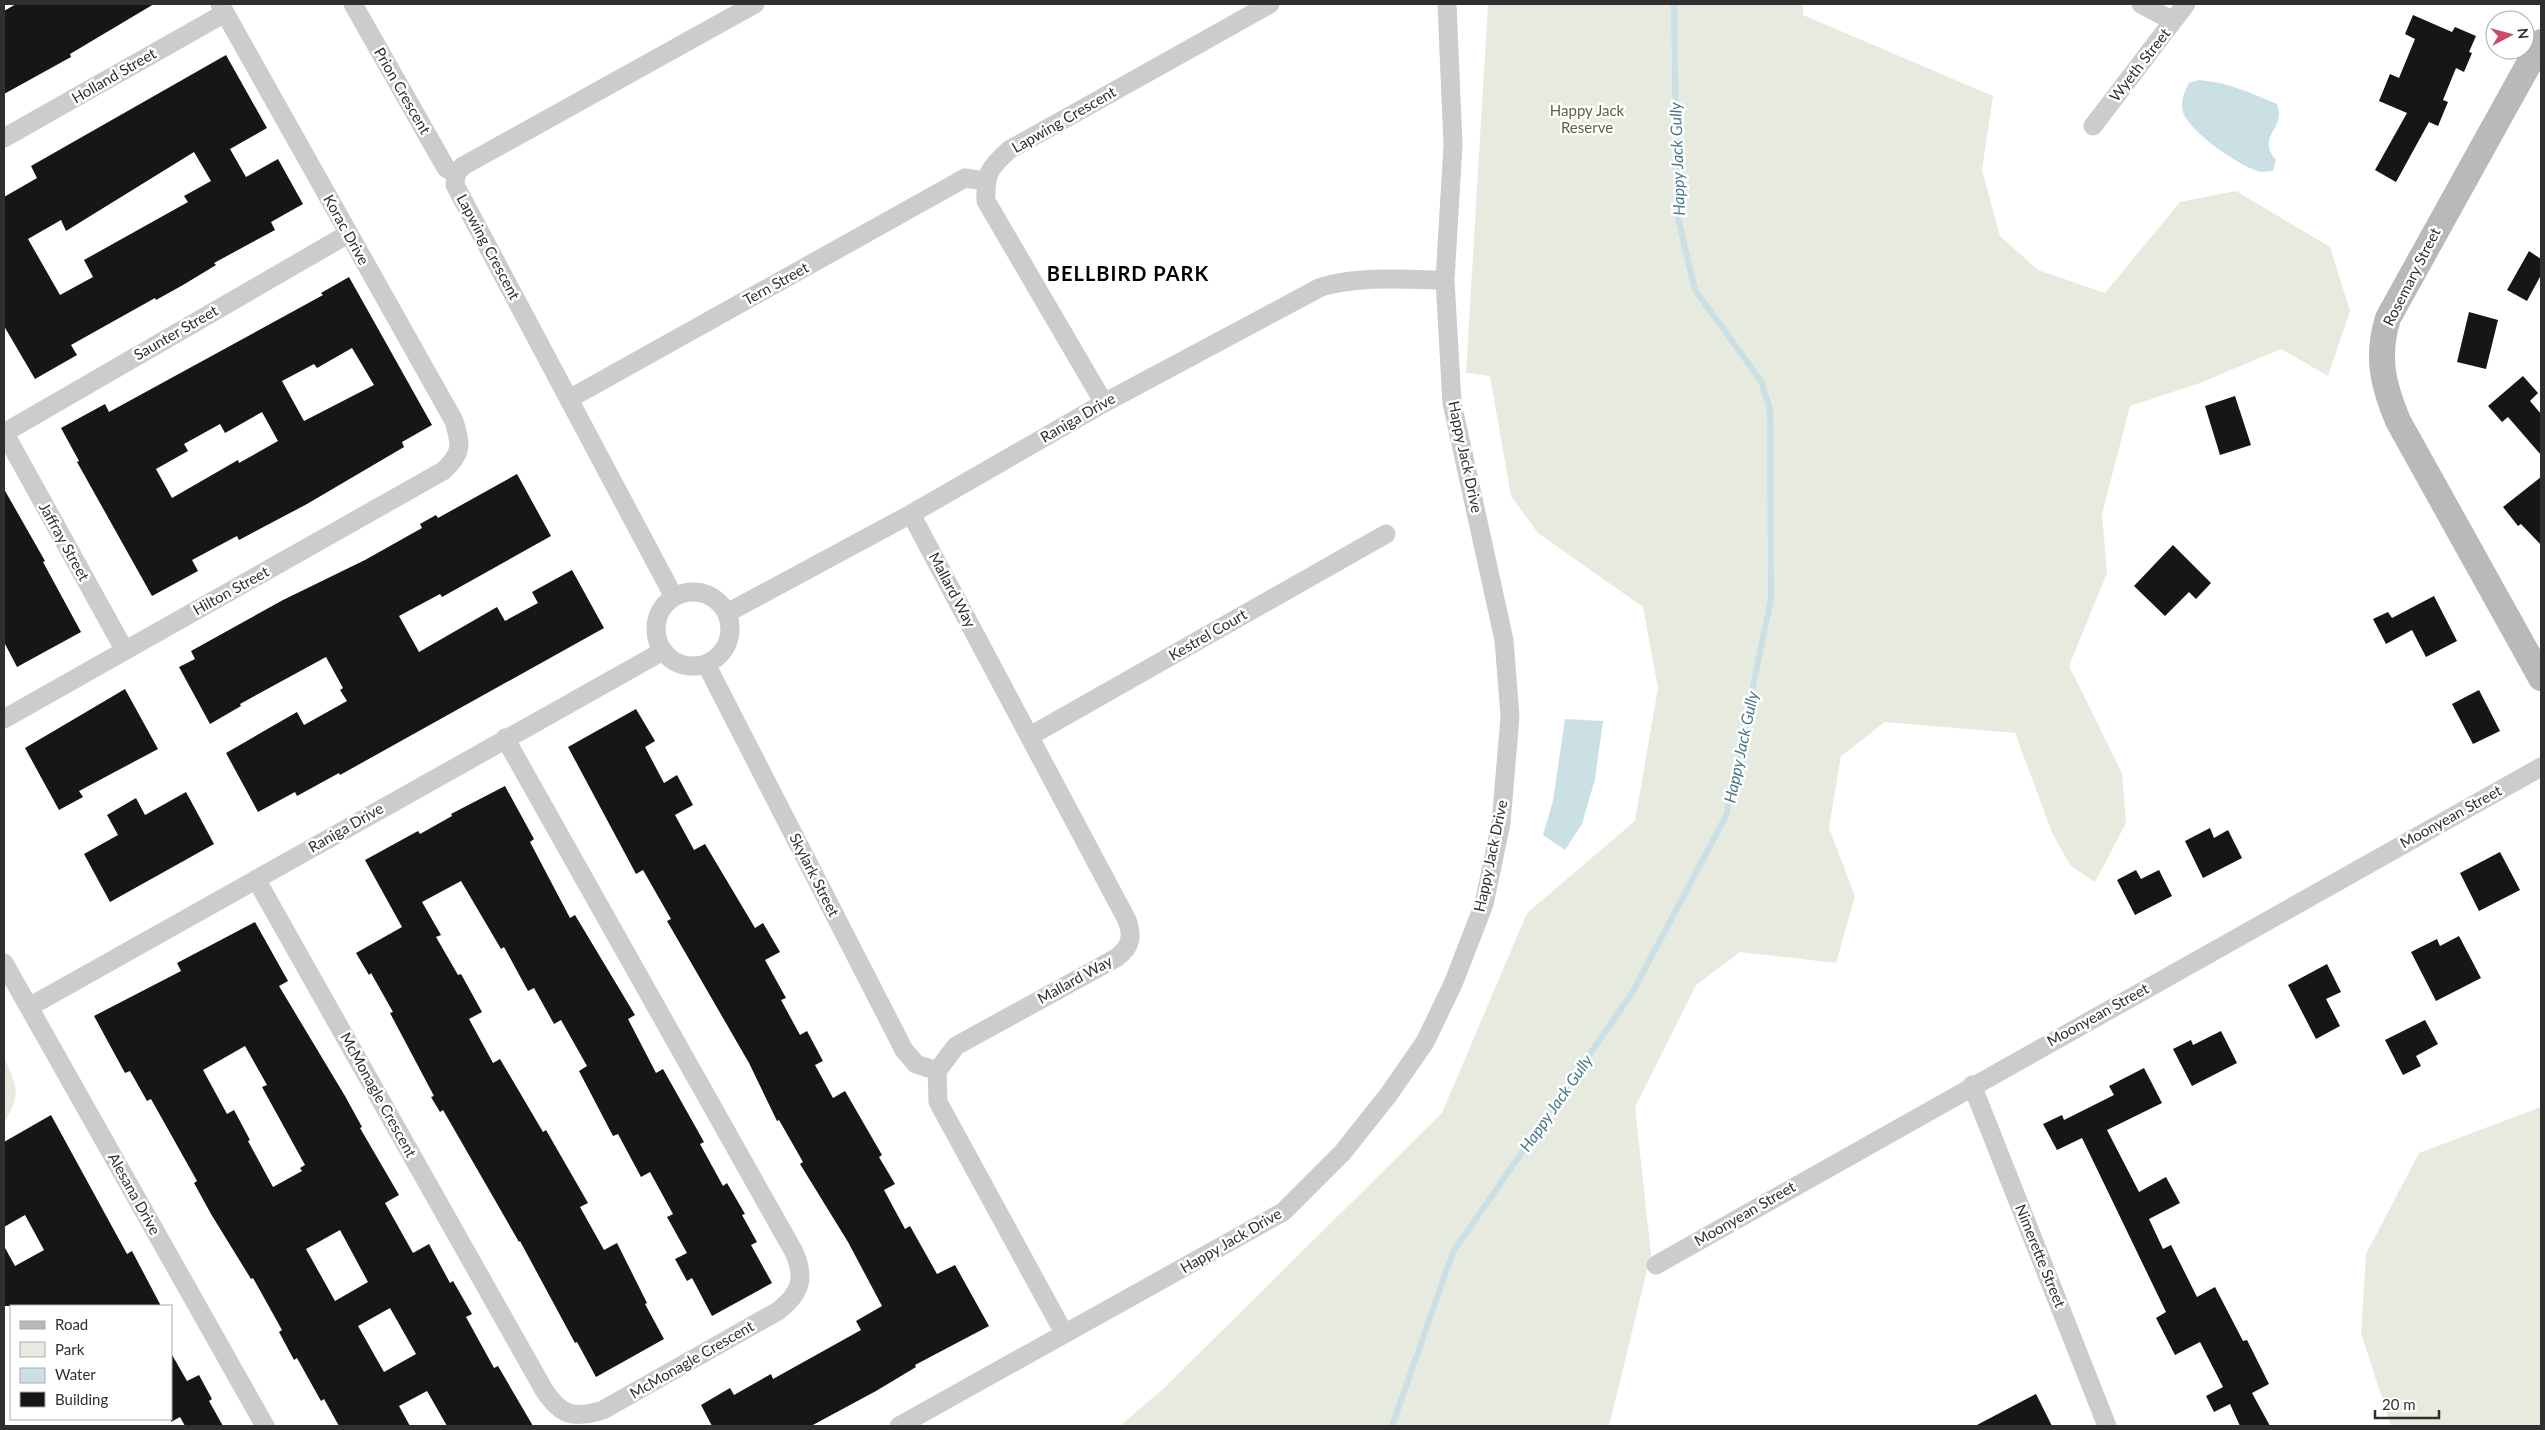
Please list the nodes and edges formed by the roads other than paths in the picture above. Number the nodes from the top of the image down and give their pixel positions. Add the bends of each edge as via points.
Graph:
1 (353, 4) edge
2 (755, 4) edge
3 (1270, 4) edge
4 (1447, 4) edge
5 (2142, 4) edge
6 (2186, 4) edge
7 (222, 8) edge
8 (2174, 21) junction
9 (2541, 42) edge
10 (2093, 126) dead end
11 (4, 138) edge
12 (456, 174) junction
13 (985, 181) junction
14 (348, 234) junction
15 (1445, 280) junction
16 (569, 399) junction
17 (1104, 403) junction
18 (4, 432) edge
19 (456, 460) joint
20 (912, 514) junction
21 (1386, 534) dead end
22 (674, 597) junction
23 (727, 613) junction
24 (125, 651) junction
25 (663, 651) junction
26 (706, 664) junction
27 (2541, 678) edge
28 (4, 719) edge
29 (1030, 736) junction
30 (505, 738) junction
31 (2541, 766) edge
32 (256, 879) junction
33 (4, 962) edge
34 (29, 1007) junction
35 (937, 1071) junction
36 (1972, 1085) junction
37 (1656, 1265) dead end
38 (1064, 1332) junction
39 (265, 1426) edge
40 (899, 1426) edge
41 (2108, 1426) edge

1 - 12 street, Prion Crescent via 446,168
2 - 12 street, Lapwing Crescent via 463,166
3 - 13 street, Lapwing Crescent via 1009,150 994,164
4 - 15 street, Happy Jack Drive via 1453,145
5 - 8 street
6 - 8 street, Wyeth Street
7 - 11 street, Holland Street
7 - 14 street, Korac Drive
8 - 10 street, Wyeth Street
9 - 27 street, Rosemary Street via 2388,318 2382,336 2382,356 2386,391 2398,421
12 - 16 street, Lapwing Crescent via 455,185
13 - 16 street, Tern Street via 965,178
13 - 17 street via 986,201
14 - 18 street, Saunter Street
14 - 19 street, Korac Drive via 454,421 460,442
15 - 17 street, Raniga Drive via 1358,280 1321,288
15 - 38 street, Happy Jack Drive via 1452,403 1504,640 1510,717 1501,823 1484,904 1453,984 1425,1042 1343,1152 1283,1212
16 - 22 street, Lapwing Crescent
17 - 20 street, Raniga Drive
18 - 24 street, Jaffray Street
19 - 24 street, Hilton Street via 443,471
20 - 23 street, Raniga Drive
20 - 29 street, Mallard Way
21 - 29 street, Kestrel Court
22 - 23 street via 685,593 709,596
22 - 25 street via 665,605 657,622 658,640
23 - 26 street via 730,637 725,649
24 - 28 street, Hilton Street
25 - 26 street via 682,665
25 - 30 street, Raniga Drive
26 - 35 street, Skylark Street via 904,1050 916,1064
29 - 35 street, Mallard Way via 1127,920 1132,932 1130,944 1116,958 956,1046
30 - 32 street, Raniga Drive
30 - 32 street, McMonagle Crescent via 798,1261 801,1271 798,1289 791,1301 770,1316 603,1410 574,1415 562,1411 544,1390
31 - 36 street, Moonyean Street
32 - 34 street, Raniga Drive
33 - 34 street, Alesana Drive
34 - 39 street, Alesana Drive
35 - 38 street via 938,1102
36 - 37 street, Moonyean Street
36 - 41 street, Nimerette Street
38 - 40 street, Happy Jack Drive

